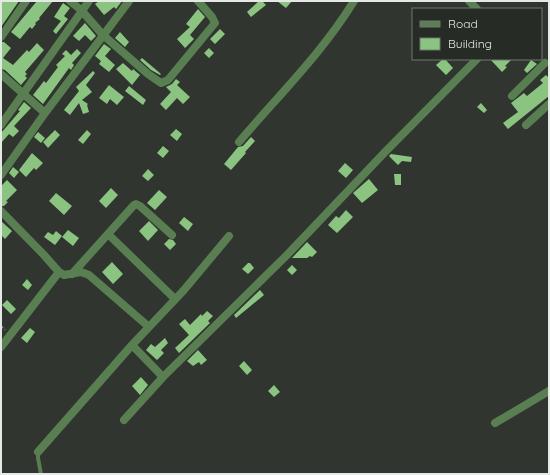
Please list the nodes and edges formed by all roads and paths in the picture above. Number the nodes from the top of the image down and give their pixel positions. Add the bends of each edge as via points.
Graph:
1 (26, 1) edge
2 (70, 1) edge
3 (89, 1) edge
4 (129, 1) edge
5 (198, 1) edge
6 (354, 1) edge
7 (82, 10) junction
8 (103, 36) junction
9 (1, 37) edge
10 (476, 60) edge
11 (545, 62) edge
12 (1, 74) edge
13 (23, 93) junction
14 (512, 96) dead end
15 (549, 104) edge
16 (45, 113) junction
17 (1, 125) edge
18 (526, 125) dead end
19 (238, 142) dead end
20 (1, 175) edge
21 (1, 211) edge
22 (108, 234) junction
23 (172, 235) dead end
24 (229, 236) dead end
25 (59, 272) junction
26 (72, 274) junction
27 (175, 299) junction
28 (149, 327) junction
29 (132, 345) junction
30 (1, 346) edge
31 (163, 377) junction
32 (549, 391) edge
33 (124, 420) dead end
34 (495, 423) dead end
35 (38, 452) joint
36 (41, 474) edge

1 - 9 street
2 - 7 street
3 - 7 street
4 - 8 street
5 - 8 street via 215,23 161,84
6 - 19 street via 336,28
7 - 8 street
7 - 13 street
8 - 16 street
10 - 31 street via 286,256
11 - 14 street
12 - 13 street
13 - 16 street
13 - 17 street
15 - 18 street
16 - 20 street
21 - 25 street
22 - 23 street via 136,204
22 - 26 street
22 - 27 street
24 - 27 street
25 - 26 street via 64,275
25 - 30 street
26 - 28 street via 81,272 89,275
27 - 28 street
28 - 29 street
29 - 31 street
29 - 35 street
31 - 33 street
32 - 34 street
35 - 36 lane

